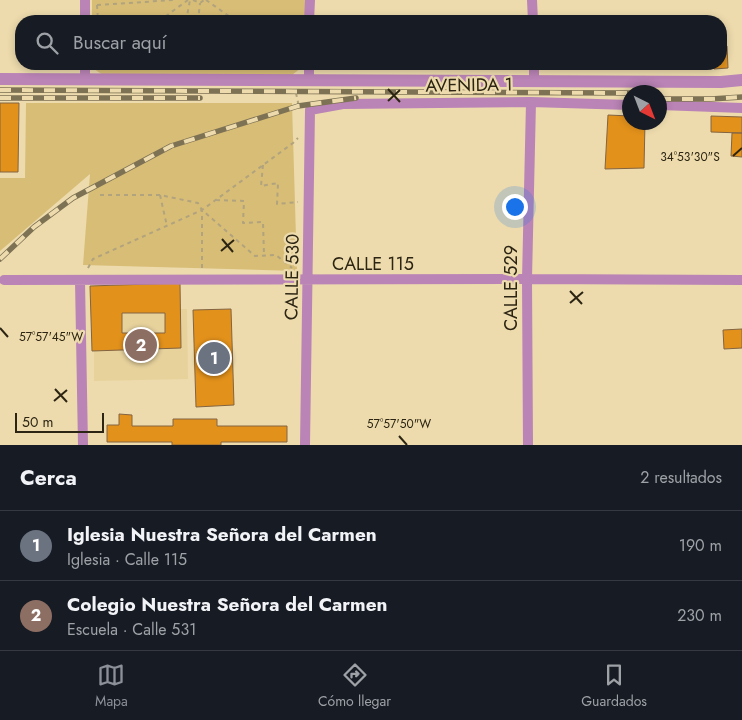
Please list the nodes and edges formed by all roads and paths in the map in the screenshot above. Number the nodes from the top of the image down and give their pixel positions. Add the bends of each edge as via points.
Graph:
1 (85, 0) edge
2 (97, 0) edge
3 (174, 0) edge
4 (190, 0) edge
5 (205, 0) edge
6 (310, 0) edge
7 (532, 0) edge
8 (200, 2) junction
9 (97, 6) junction
10 (85, 15) edge
11 (98, 15) edge
12 (168, 15) edge
13 (187, 15) edge
14 (199, 15) edge
15 (227, 15) edge
16 (310, 15) edge
17 (533, 15) edge
18 (85, 70) edge
19 (309, 70) edge
20 (534, 70) edge
21 (0, 79) edge
22 (85, 80) junction
23 (742, 80) edge
24 (309, 81) junction
25 (534, 82) junction
26 (531, 102) junction
27 (622, 105) edge
28 (667, 105) edge
29 (742, 108) edge
30 (310, 110) joint
31 (300, 135) dead end
32 (263, 165) junction
33 (100, 195) dead end
34 (160, 195) junction
35 (216, 200) junction
36 (309, 202) junction
37 (202, 210) junction
38 (166, 226) junction
39 (264, 255) junction
40 (527, 279) junction
41 (4, 280) dead end
42 (308, 280) junction
43 (742, 280) edge
44 (80, 281) junction
45 (202, 281) junction
46 (83, 445) edge
47 (306, 445) edge
48 (528, 445) edge

1 - 10 street
2 - 9 path
3 - 9 path
4 - 8 path
4 - 12 path
4 - 13 path
5 - 8 path
5 - 15 path
6 - 16 street
7 - 17 street
8 - 14 path
9 - 11 path
18 - 22 street
19 - 24 street
20 - 25 street
21 - 22 street, AVENIDA 1
22 - 24 street, AVENIDA 1
23 - 25 street, AVENIDA 1
24 - 25 street, AVENIDA 1
26 - 27 street, AVENIDA 1
26 - 30 street, AVENIDA 1 via 343,104
26 - 40 street, CALLE 529
28 - 29 street
30 - 36 street, CALLE 530
31 - 32 path
32 - 35 path
32 - 36 path via 261,186 278,183 277,204
33 - 34 path
34 - 37 path via 198,203
34 - 38 path
35 - 37 path
35 - 39 path via 244,201 244,223 263,222
36 - 42 street, CALLE 530
37 - 38 path
37 - 39 path via 255,256
37 - 45 path
38 - 44 path via 93,259
39 - 42 path via 276,255
40 - 42 street, CALLE 115
40 - 43 street, CALLE 115
40 - 48 street, CALLE 529
41 - 44 street, CALLE 115
42 - 45 street, CALLE 115
42 - 47 street, CALLE 530
44 - 45 street, CALLE 115
44 - 46 street

